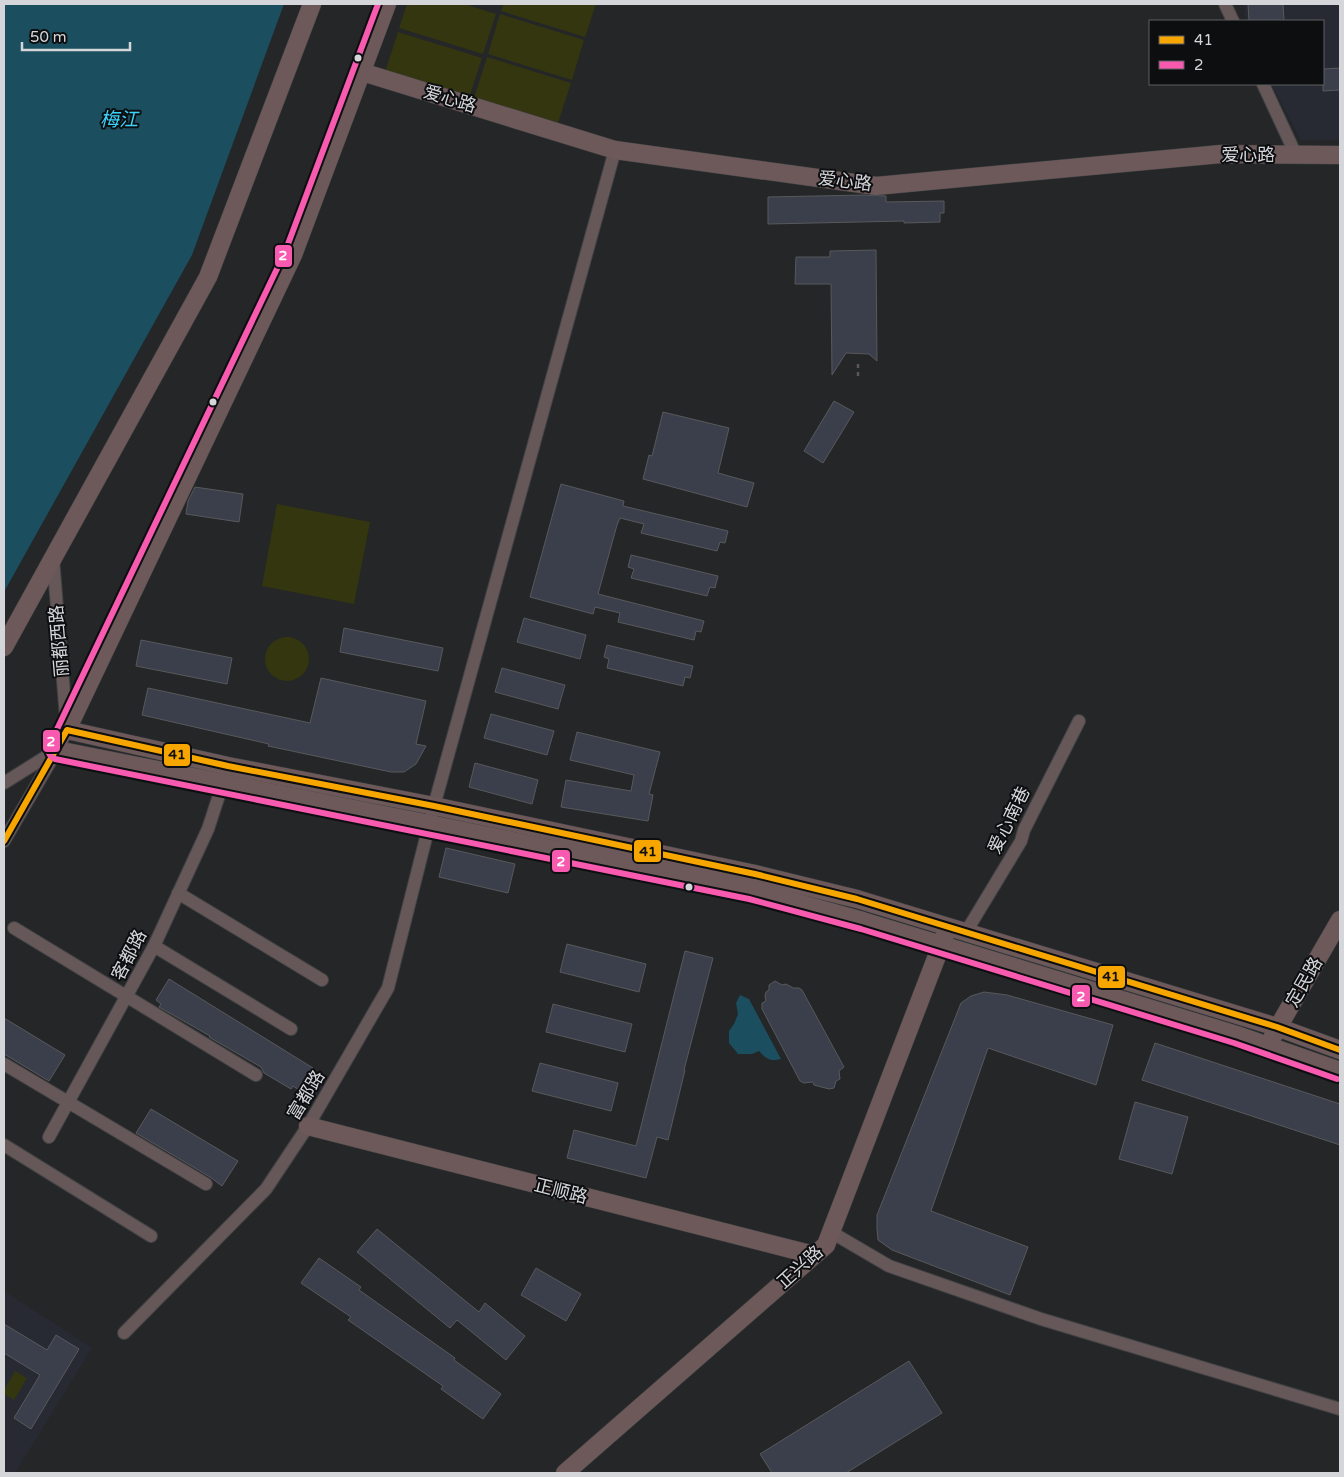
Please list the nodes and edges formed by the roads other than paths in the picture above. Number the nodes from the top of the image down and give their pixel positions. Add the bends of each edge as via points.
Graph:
1 (312, 4) edge
2 (387, 4) edge
3 (1225, 4) edge
4 (1233, 20) edge
5 (362, 72) junction
6 (1263, 85) edge
7 (615, 150) junction
8 (1296, 155) junction
9 (1340, 155) edge
10 (53, 557) junction
11 (4, 648) edge
12 (1079, 721) dead end
13 (66, 730) junction
14 (57, 750) junction
15 (4, 783) edge
16 (223, 783) junction
17 (434, 806) junction
18 (430, 824) junction
19 (4, 841) edge
20 (178, 893) junction
21 (1340, 920) edge
22 (14, 928) dead end
23 (948, 928) junction
24 (966, 932) junction
25 (942, 944) junction
26 (154, 946) junction
27 (322, 980) dead end
28 (127, 997) junction
29 (1277, 1027) junction
30 (291, 1030) dead end
31 (1269, 1045) junction
32 (1340, 1050) edge
33 (4, 1064) edge
34 (1340, 1071) edge
35 (256, 1075) dead end
36 (68, 1103) junction
37 (308, 1126) junction
38 (49, 1137) dead end
39 (4, 1145) edge
40 (206, 1184) dead end
41 (831, 1232) junction
42 (151, 1236) dead end
43 (814, 1256) junction
44 (124, 1333) dead end
45 (1340, 1409) edge
46 (565, 1473) edge

1 - 10 street via 208,277
2 - 5 street
3 - 4 street
5 - 7 street, 爱心路
5 - 13 street via 293,255
6 - 8 street
7 - 8 street, 爱心路 via 876,186 1221,154
7 - 17 street, 富都路
8 - 9 street, 爱心路
10 - 11 street
10 - 13 street, 丽都西路
12 - 24 street, 爱心南巷 via 1021,841
13 - 14 street
13 - 17 street
14 - 15 street
14 - 16 street
14 - 19 street
16 - 18 street
16 - 20 street, 客都路 via 208,829
17 - 18 street, 富都路
17 - 23 street via 755,874 858,899
18 - 25 street via 751,890
18 - 37 street, 富都路 via 388,988
20 - 26 street, 客都路
20 - 27 street
21 - 29 street, 定民路
22 - 28 street
23 - 24 street
23 - 25 street, 正兴路
24 - 29 street
25 - 31 street
25 - 41 street, 正兴路
26 - 28 street, 客都路
26 - 30 street
28 - 35 street
28 - 36 street, 客都路
29 - 31 street, 定民路
29 - 32 street
31 - 34 street
33 - 36 street
36 - 38 street, 客都路
36 - 40 street
37 - 43 street, 正顺路
37 - 44 street, 富都路 via 266,1189
39 - 42 street
41 - 43 street, 正兴路 via 826,1245
41 - 45 street via 889,1266 1041,1319
43 - 46 street, 正兴路

